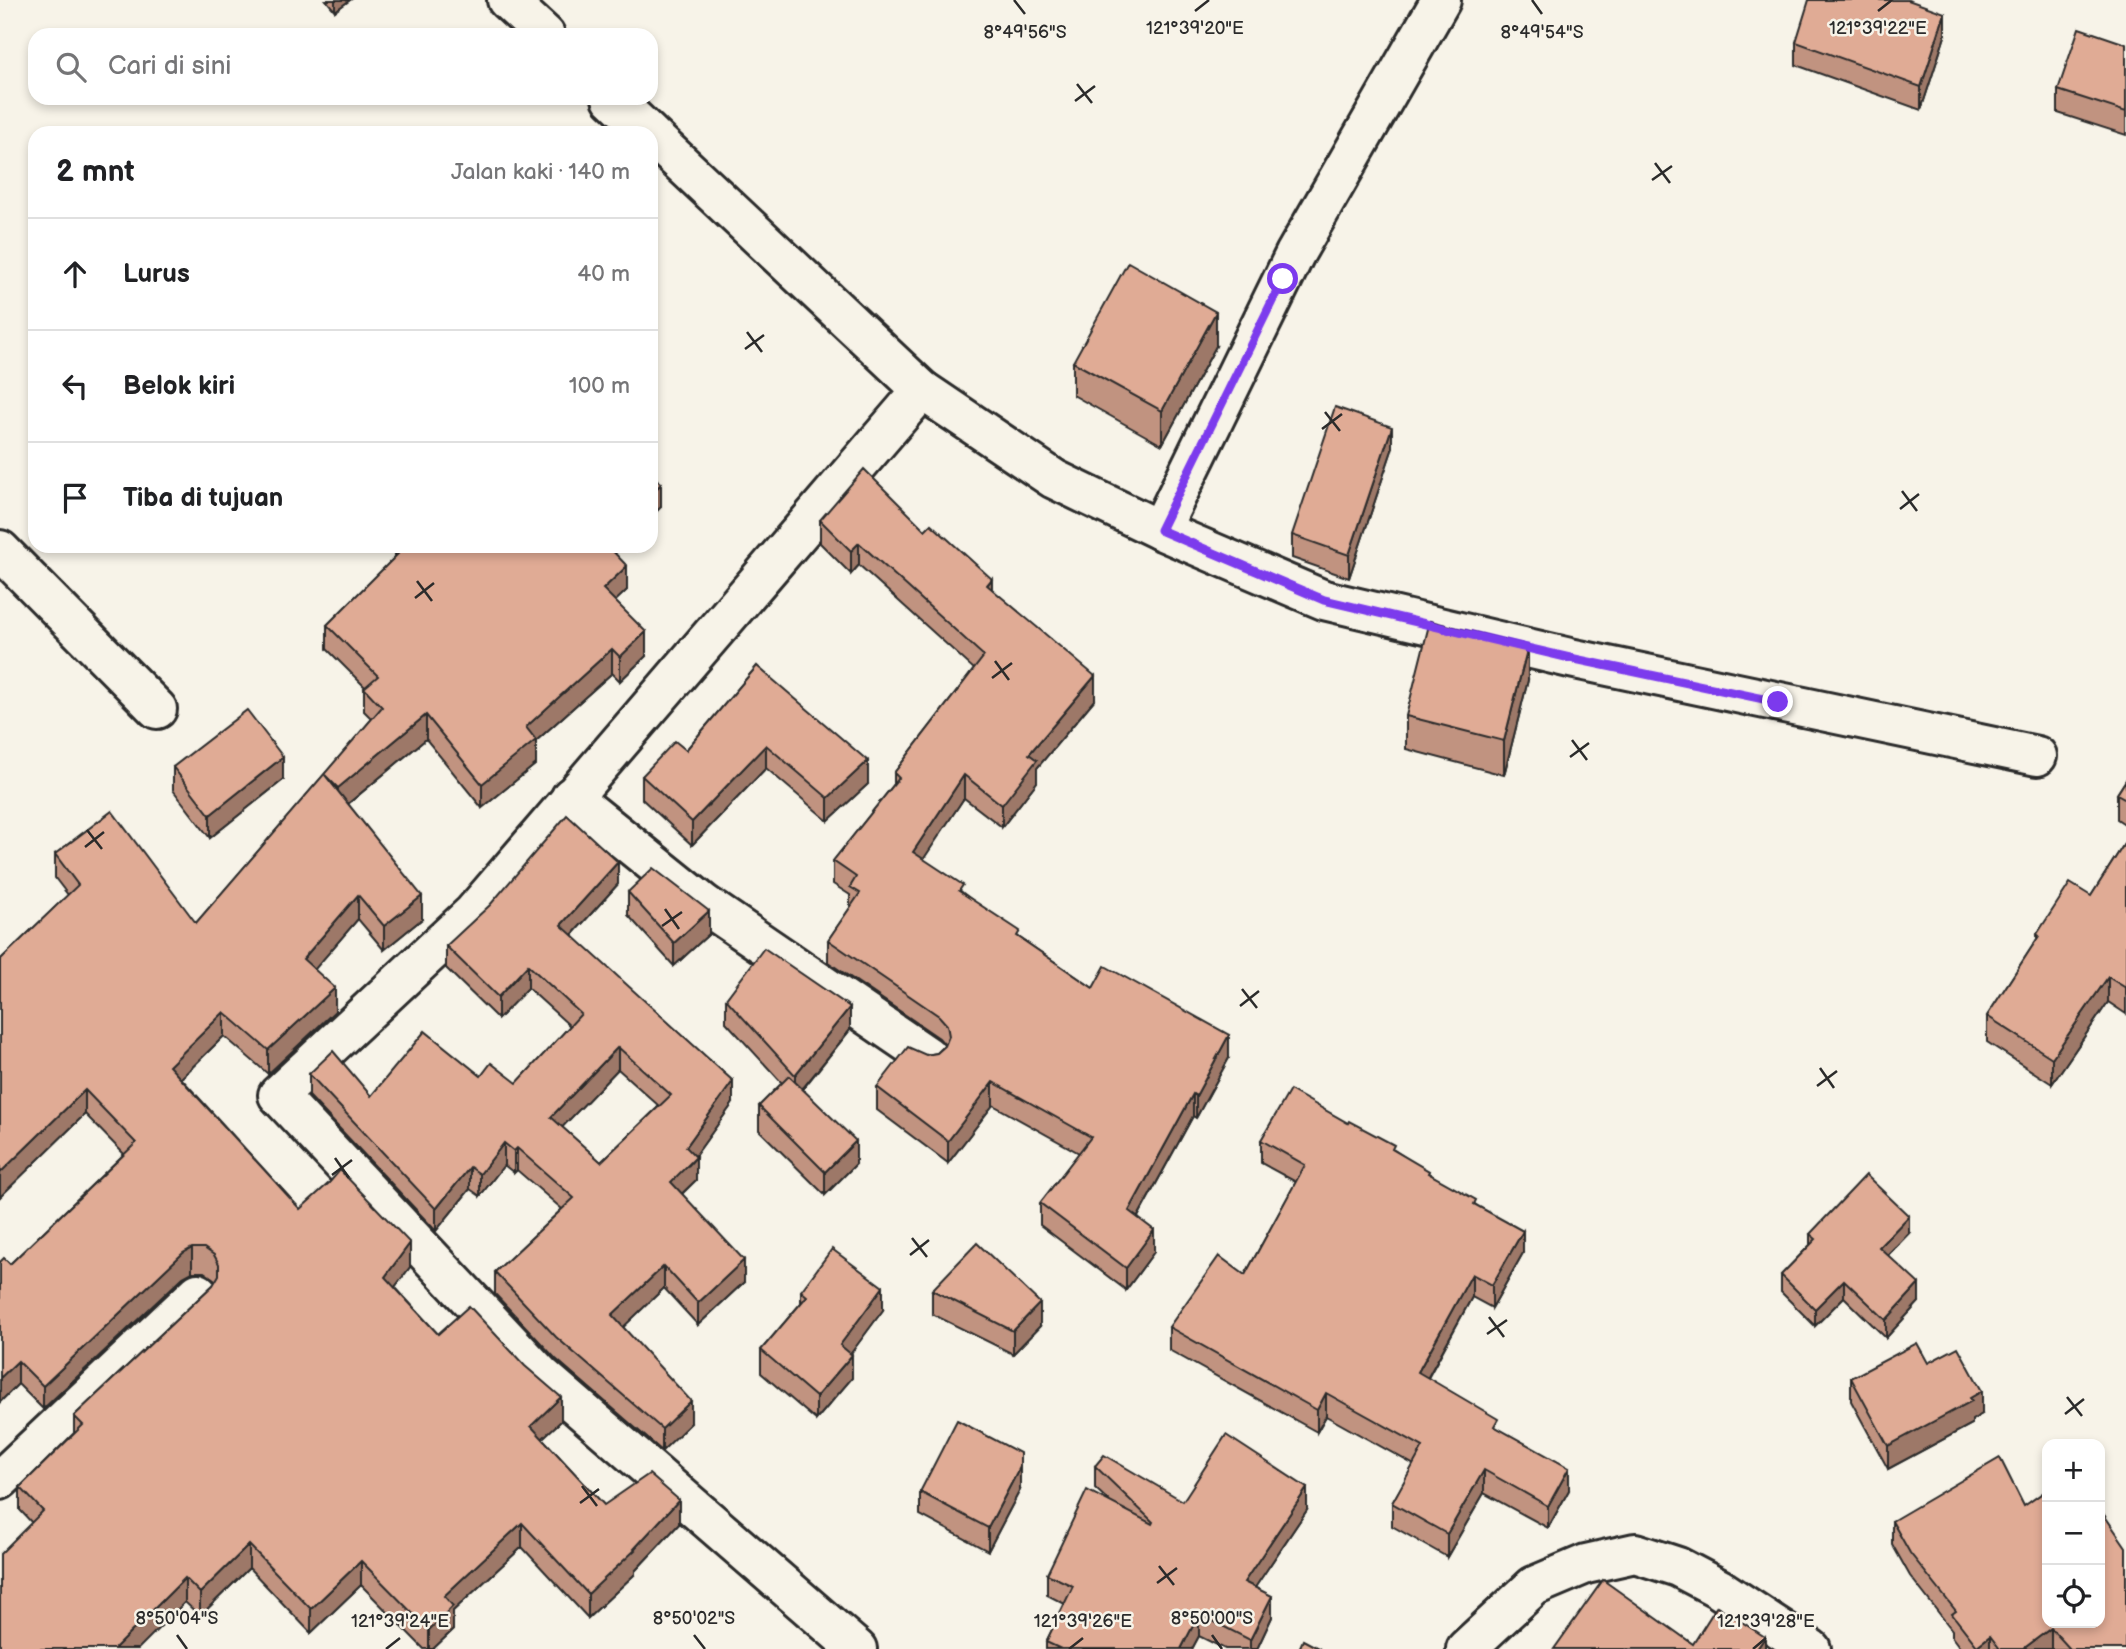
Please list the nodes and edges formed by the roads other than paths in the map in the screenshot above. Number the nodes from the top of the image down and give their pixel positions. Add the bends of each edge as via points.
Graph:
1 (508, 0) edge
2 (1441, 0) edge
3 (538, 28) edge
4 (619, 105) edge
5 (642, 126) edge
6 (658, 142) edge
7 (922, 390) junction
8 (1160, 530) junction
9 (0, 550) edge
10 (157, 709) dead end
11 (2037, 756) dead end
12 (571, 797) junction
13 (926, 1056) edge
14 (198, 1293) dead end
15 (0, 1480) edge
16 (857, 1649) edge
17 (1466, 1649) edge
18 (1811, 1649) edge

1 - 3 street
2 - 8 street via 1295,254
4 - 5 street
6 - 7 street
7 - 8 street via 1054,480
7 - 12 street
8 - 11 street via 1324,600 1570,658
9 - 10 street
12 - 13 street via 704,904
12 - 16 street via 473,913 278,1096 541,1375
14 - 15 street
17 - 18 street via 1534,1586 1586,1564 1635,1553 1678,1567 1718,1588

